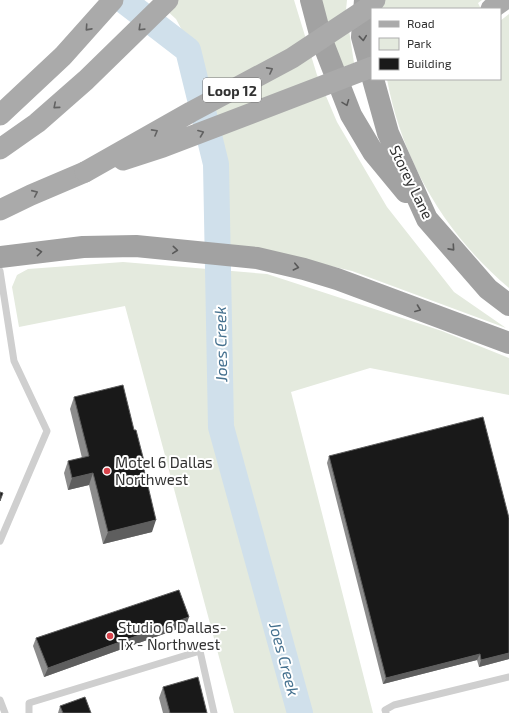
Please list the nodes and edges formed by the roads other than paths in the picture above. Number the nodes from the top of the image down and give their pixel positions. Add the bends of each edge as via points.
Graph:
1 (113, 0) edge
2 (168, 0) edge
3 (311, 0) edge
4 (365, 0) edge
5 (375, 0) edge
6 (504, 0) edge
7 (493, 8) edge
8 (371, 67) edge
9 (371, 70) edge
10 (373, 80) edge
11 (0, 115) edge
12 (0, 150) edge
13 (85, 172) junction
14 (0, 210) edge
15 (427, 219) junction
16 (0, 257) edge
17 (0, 271) edge
18 (509, 305) edge
19 (509, 343) edge
20 (0, 541) edge
21 (509, 677) edge
22 (0, 700) edge
23 (5, 713) edge
24 (29, 713) edge
25 (214, 713) edge
26 (386, 713) edge

1 -> 11 main road via 63,56
2 -> 12 main road via 86,80 37,123
3 -> 15 highway via 321,38 351,115 373,152
4 -> 9 highway via 362,37
13 -> 5 main road, Loop 12, bridge via 292,58 366,9
6 - 7 main road
13 -> 8 main road, bridge via 163,147
10 - 15 highway, Storey Lane via 388,133
14 -> 13 main road, Loop 12
15 -> 18 highway, Storey Lane via 488,289
16 -> 19 highway via 83,247 136,246 258,258 337,279
17 - 20 lane via 14,361 47,431
21 - 26 lane via 394,705 386,710
22 - 23 lane
24 - 25 lane via 30,703 200,651

